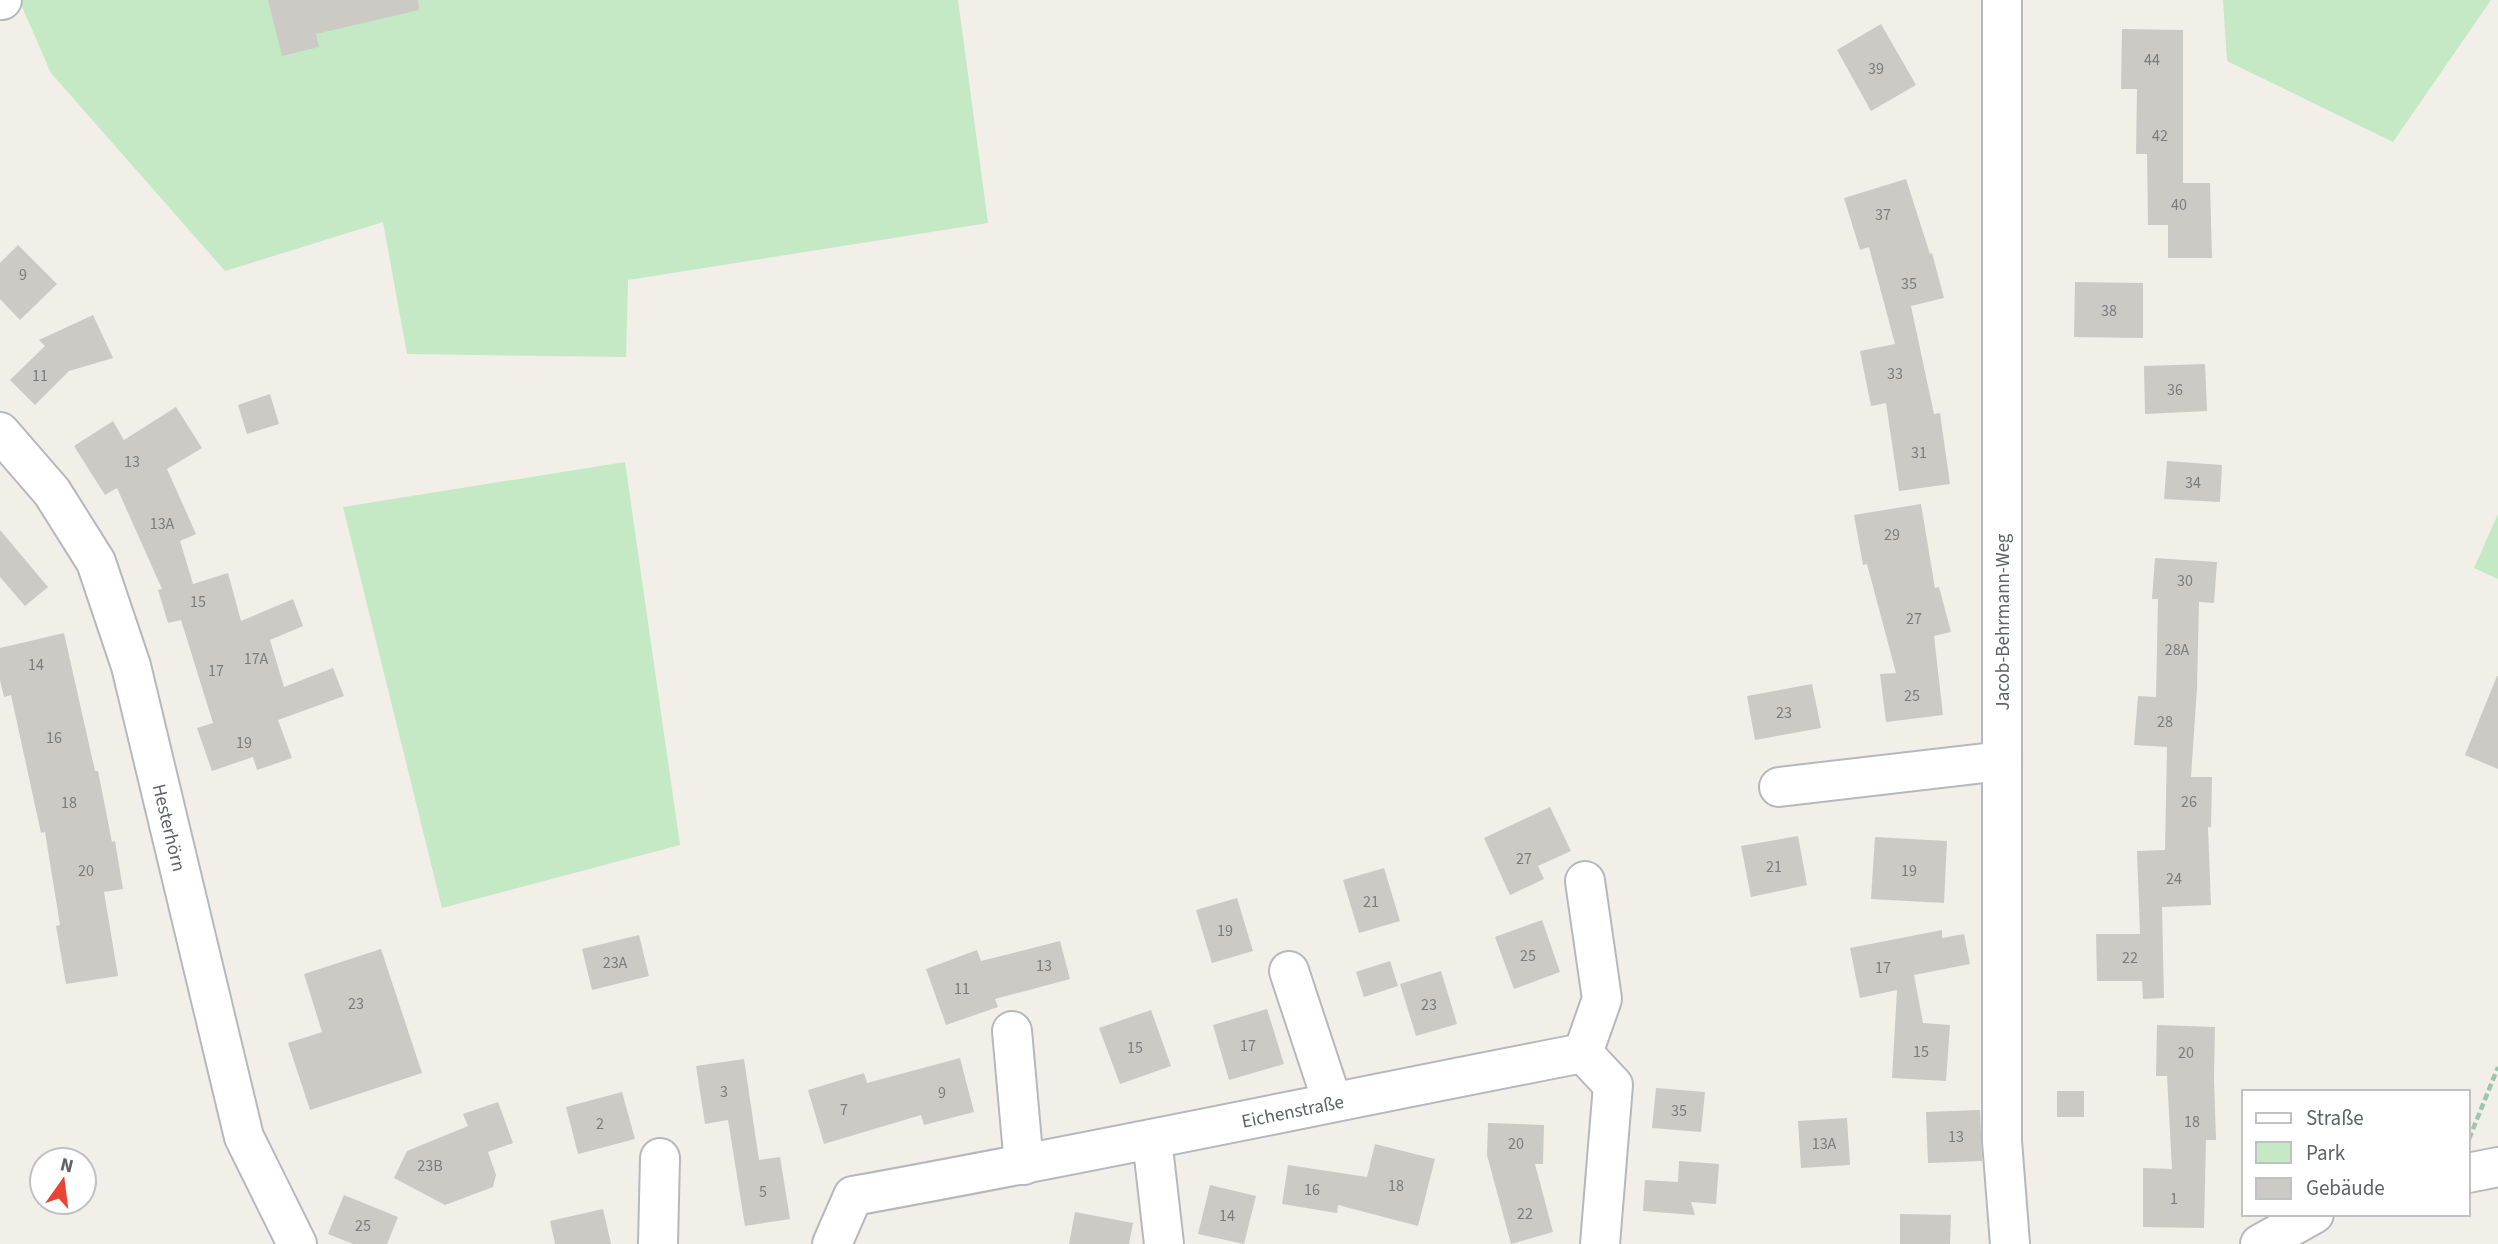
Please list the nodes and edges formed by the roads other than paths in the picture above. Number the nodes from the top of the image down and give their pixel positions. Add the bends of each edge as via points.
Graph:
1 (2002, 0) edge
2 (0, 432) edge
3 (2002, 761) junction
4 (1779, 787) dead end
5 (1585, 880) dead end
6 (1289, 971) dead end
7 (1012, 1031) dead end
8 (1583, 1053) junction
9 (1332, 1101) junction
10 (1152, 1139) junction
11 (660, 1158) dead end
12 (1024, 1165) junction
13 (2498, 1167) edge
14 (2470, 1173) edge
15 (2312, 1226) edge
16 (298, 1244) edge
17 (658, 1244) edge
18 (832, 1244) edge
19 (1164, 1244) edge
20 (1600, 1244) edge
21 (2010, 1244) edge
22 (2260, 1244) edge

1 - 3 street, Jacob-Behrmann-Weg
2 - 16 street, Hesterhörn via 52,492 96,562 131,666 244,1137
3 - 4 street
3 - 21 street, Jacob-Behrmann-Weg via 2002,1141
5 - 8 street via 1602,999
6 - 9 street
7 - 12 street
8 - 9 street, Eichenstraße
8 - 20 street via 1613,1085
9 - 10 street, Eichenstraße
10 - 12 street, Eichenstraße
10 - 19 street
11 - 17 street
12 - 18 street, Eichenstraße via 853,1196
13 - 14 street
15 - 22 street

